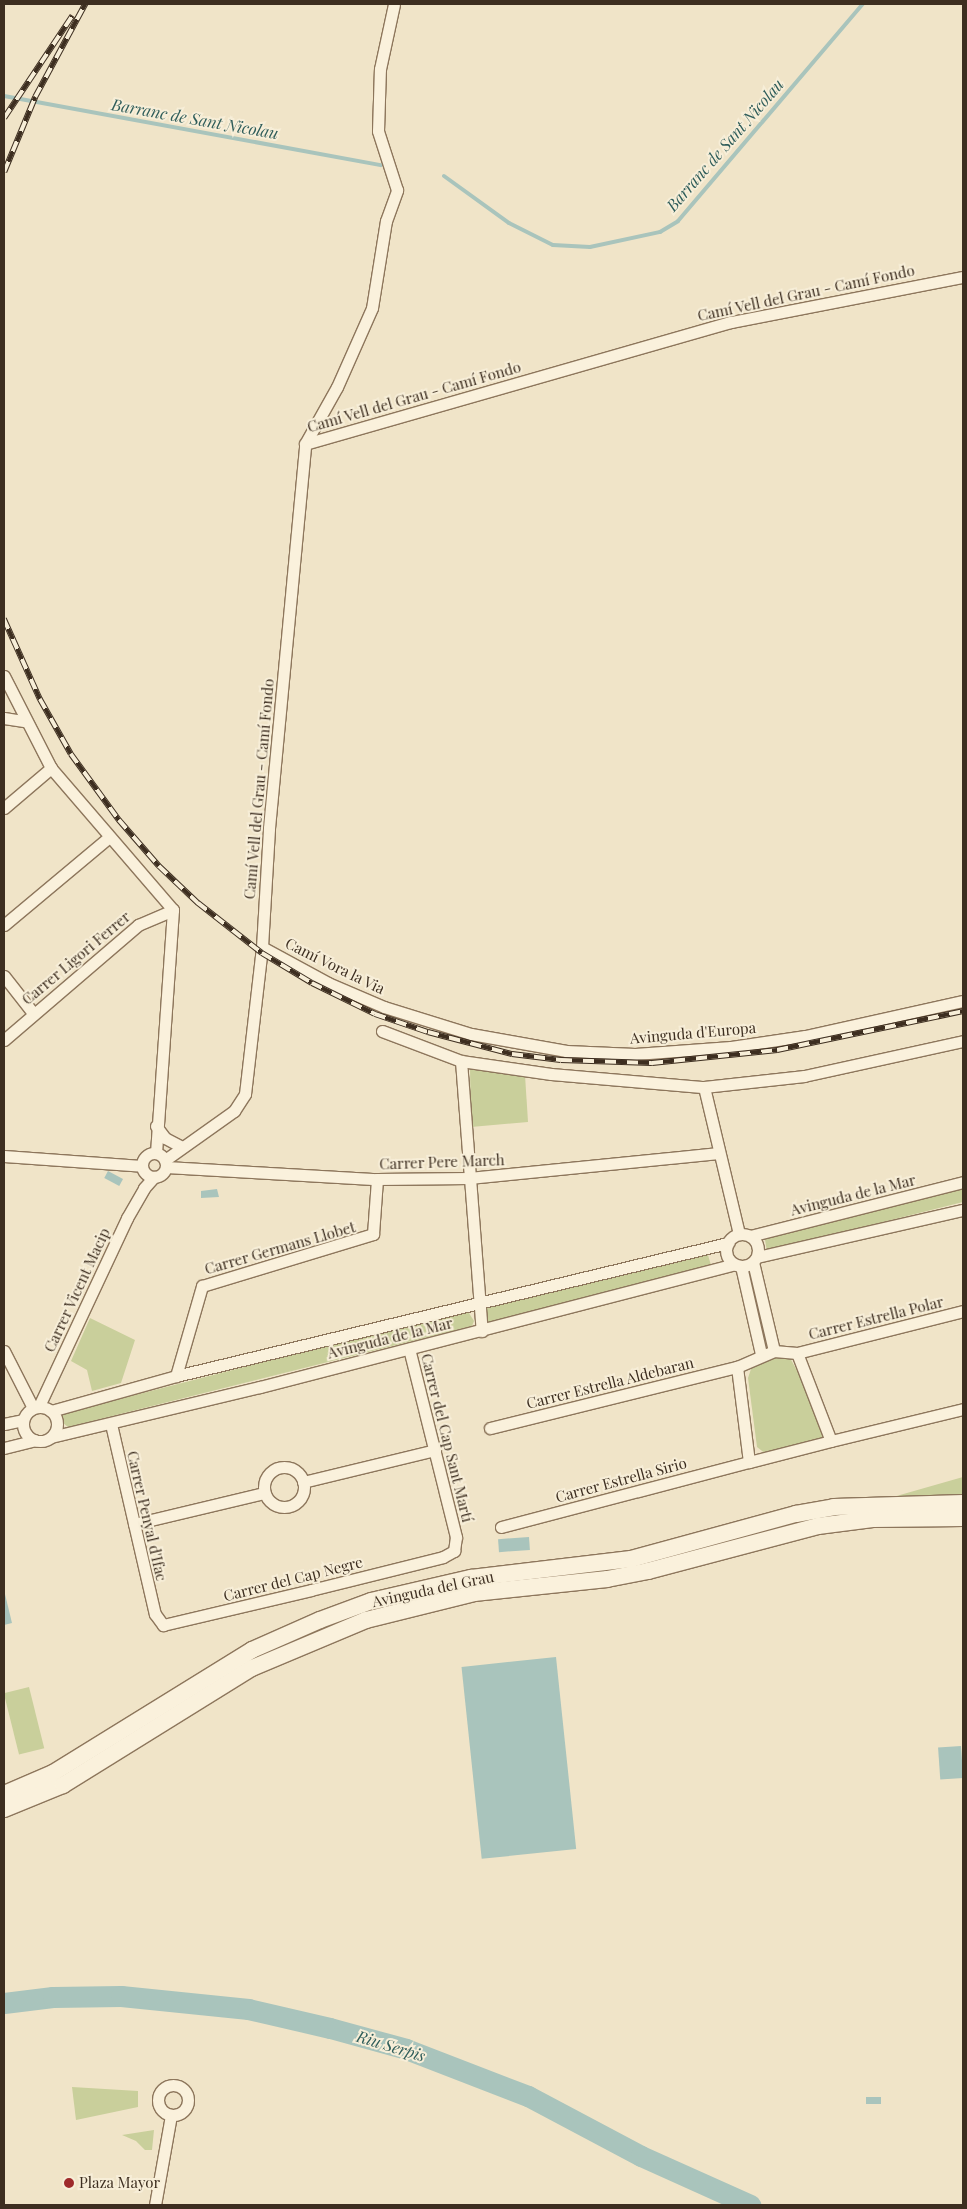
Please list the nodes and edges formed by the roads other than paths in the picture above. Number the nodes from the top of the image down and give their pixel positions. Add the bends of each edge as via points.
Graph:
1 (394, 4) edge
2 (963, 277) edge
3 (305, 444) junction
4 (4, 676) edge
5 (4, 718) edge
6 (24, 720) junction
7 (52, 768) junction
8 (4, 808) edge
9 (108, 838) junction
10 (173, 910) junction
11 (4, 924) edge
12 (262, 946) junction
13 (4, 976) edge
14 (963, 1000) edge
15 (33, 1013) junction
16 (424, 1020) joint
17 (382, 1031) dead end
18 (4, 1040) edge
19 (963, 1041) edge
20 (461, 1061) junction
21 (704, 1087) junction
22 (156, 1126) junction
23 (181, 1148) junction
24 (719, 1153) junction
25 (159, 1155) junction
26 (4, 1156) edge
27 (147, 1172) junction
28 (469, 1178) junction
29 (377, 1180) junction
30 (963, 1182) edge
31 (963, 1210) edge
32 (745, 1235) junction
33 (728, 1243) junction
34 (755, 1260) junction
35 (738, 1265) junction
36 (478, 1302) junction
37 (963, 1312) edge
38 (482, 1331) junction
39 (409, 1349) junction
40 (4, 1351) edge
41 (774, 1351) junction
42 (797, 1353) junction
43 (762, 1354) junction
44 (737, 1367) junction
45 (176, 1376) junction
46 (36, 1407) junction
47 (963, 1409) edge
48 (51, 1411) junction
49 (23, 1420) junction
50 (4, 1424) edge
51 (111, 1424) junction
52 (490, 1428) dead end
53 (52, 1436) junction
54 (35, 1440) junction
55 (832, 1441) junction
56 (4, 1448) edge
57 (435, 1450) junction
58 (750, 1462) junction
59 (303, 1482) junction
60 (264, 1493) junction
61 (963, 1502) edge
62 (963, 1518) edge
63 (134, 1524) junction
64 (501, 1527) dead end
65 (443, 1557) joint
66 (155, 1614) joint
67 (4, 1794) edge
68 (4, 1809) edge
69 (171, 2115) dead end
70 (155, 2205) edge

1 - 3 street via 380,69 378,131 397,190 386,221 372,308 337,387
2 - 3 street, Camí Vell del Grau - Camí Fondo via 731,322
3 - 12 street, Camí Vell del Grau - Camí Fondo via 268,828
4 - 6 street
5 - 6 street
6 - 7 street
7 - 8 street
7 - 9 street
9 - 10 street
9 - 11 street
10 - 15 street, Carrer Ligori Ferrer via 138,925
10 - 22 street
12 - 16 street, Camí Vora la Via via 353,995
12 - 23 street, Camí Vell del Grau - Camí Fondo via 244,1094 238,1107
13 - 15 street
14 - 16 street, Avinguda d'Europa via 805,1036 665,1052 598,1053 534,1047
15 - 18 street, Carrer Ligori Ferrer
17 - 20 street
19 - 21 street via 804,1076
20 - 21 street via 551,1074
20 - 28 street
21 - 24 street
22 - 23 street via 165,1138
22 - 25 street
23 - 25 street
24 - 28 street, Carrer Pere March
24 - 32 street
25 - 27 street
25 - 27 street via 162,1174
25 - 29 street, Carrer Pere March
26 - 27 street
27 - 46 street, Carrer Vicent Macip via 144,1188
28 - 29 street, Carrer Pere March
28 - 36 street
29 - 45 street, Carrer Germans Llobet via 373,1234 202,1286
30 - 32 street, Avinguda de la Mar
31 - 34 street
32 - 33 street
32 - 34 street via 756,1242
33 - 35 street via 727,1256
33 - 36 street, Avinguda de la Mar
34 - 35 street
34 - 41 street
35 - 38 street, Avinguda de la Mar
35 - 43 street
36 - 38 street
36 - 45 street, Avinguda de la Mar
37 - 42 street, Carrer Estrella Polar
38 - 39 street, Avinguda de la Mar
39 - 51 street, Avinguda de la Mar
39 - 57 street, Carrer del Cap Sant Martí
40 - 46 street
41 - 42 street, Carrer Estrella Polar
41 - 43 street, Carrer Estrella Polar
42 - 55 street, Carrer Estrella Polar
43 - 44 street, Carrer Estrella Polar
44 - 52 street, Carrer Estrella Aldebaran
44 - 58 street
45 - 48 street, Avinguda de la Mar
46 - 48 street
46 - 49 street
47 - 55 street
48 - 53 street via 57,1422
49 - 50 street
49 - 54 street via 26,1435
51 - 53 street, Avinguda de la Mar
51 - 63 street, Carrer Penyal d'Ifac
53 - 54 street
54 - 56 street
55 - 58 street
57 - 59 street
57 - 65 street, Carrer del Cap Sant Martí via 457,1542 454,1550
58 - 64 street, Carrer Estrella Sirio
59 - 60 street via 294,1471 280,1468 265,1480
59 - 60 street via 299,1500 288,1507 273,1504
60 - 63 street
61 - 67 main road, Avinguda del Grau via 834,1507 796,1514 631,1559 471,1578 371,1602 252,1650 53,1773
62 - 68 main road, Avinguda del Grau via 873,1519 818,1526 648,1571 606,1579 474,1593 394,1611 332,1632 267,1661 63,1785
63 - 66 street, Carrer Penyal d'Ifac
65 - 66 street, Carrer del Cap Negre via 168,1626 162,1625
69 - 70 street

